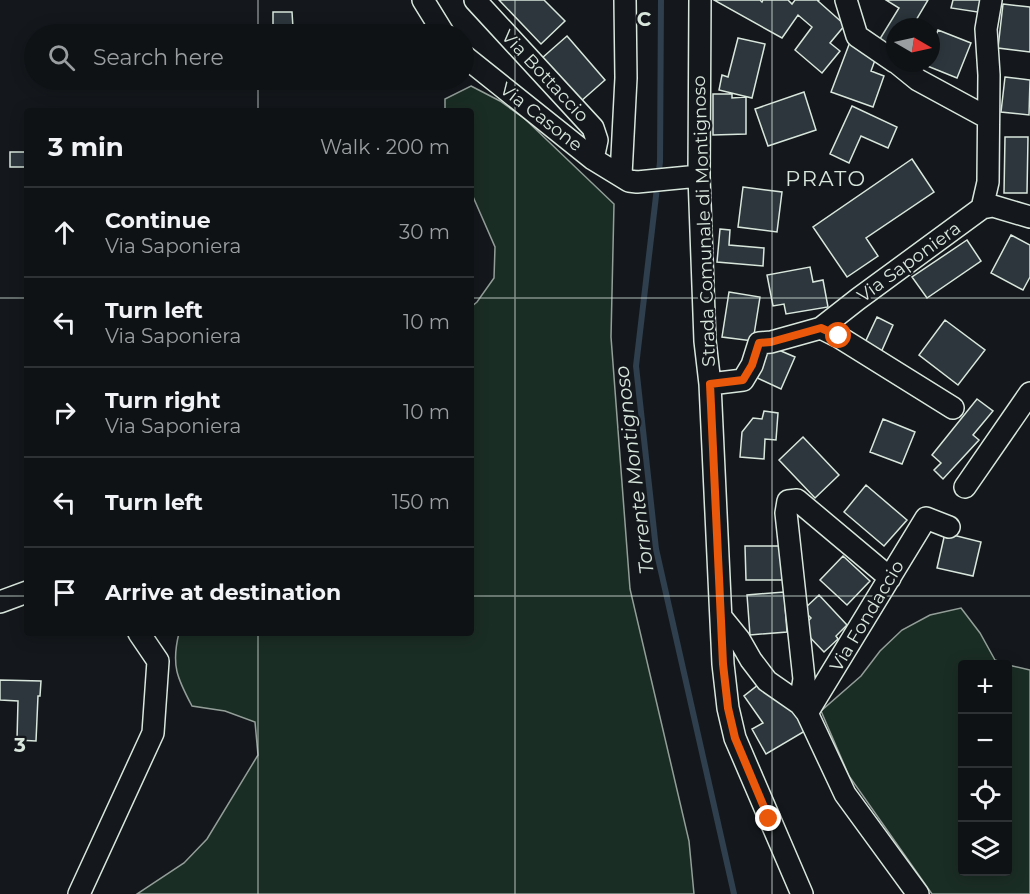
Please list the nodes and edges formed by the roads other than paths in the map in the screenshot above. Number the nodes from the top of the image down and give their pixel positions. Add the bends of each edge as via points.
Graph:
1 (423, 0) edge
2 (475, 0) edge
3 (625, 0) edge
4 (700, 0) edge
5 (846, 0) edge
6 (992, 0) edge
7 (436, 24) edge
8 (886, 55) edge
9 (474, 64) edge
10 (908, 72) edge
11 (988, 118) junction
12 (593, 159) junction
13 (691, 177) junction
14 (629, 178) junction
15 (982, 208) junction
16 (1030, 217) edge
17 (821, 328) junction
18 (710, 384) junction
19 (1030, 393) edge
20 (953, 408) dead end
21 (965, 487) dead end
22 (949, 526) dead end
23 (890, 578) junction
24 (24, 593) edge
25 (0, 602) edge
26 (722, 618) junction
27 (141, 636) edge
28 (804, 708) junction
29 (80, 894) edge
30 (802, 894) edge
31 (918, 894) edge

1 - 7 street
2 - 12 street, Via Bottaccio via 592,128 597,140
3 - 14 street
4 - 13 street, Strada Comunale di Montignoso
5 - 8 street via 857,36
6 - 11 street via 986,29
9 - 12 street, Via Casone
10 - 11 street
11 - 15 street via 988,182
12 - 14 street, Via Casone
13 - 14 street
13 - 18 street, Strada Comunale di Montignoso
15 - 16 street via 993,206
15 - 17 street, Via Saponiera
17 - 18 street, Via Saponiera via 759,343 743,380
17 - 20 street
18 - 26 street, Strada Comunale di Montignoso
19 - 21 street
22 - 23 street, Via Fondaccio via 926,518
23 - 28 street, Via Fondaccio
23 - 28 street via 797,500 788,501
24 - 25 street
26 - 28 street via 767,681
26 - 30 street, Strada Comunale di Montignoso via 723,664 735,738
27 - 29 street via 158,661 153,733
28 - 31 street via 845,794

